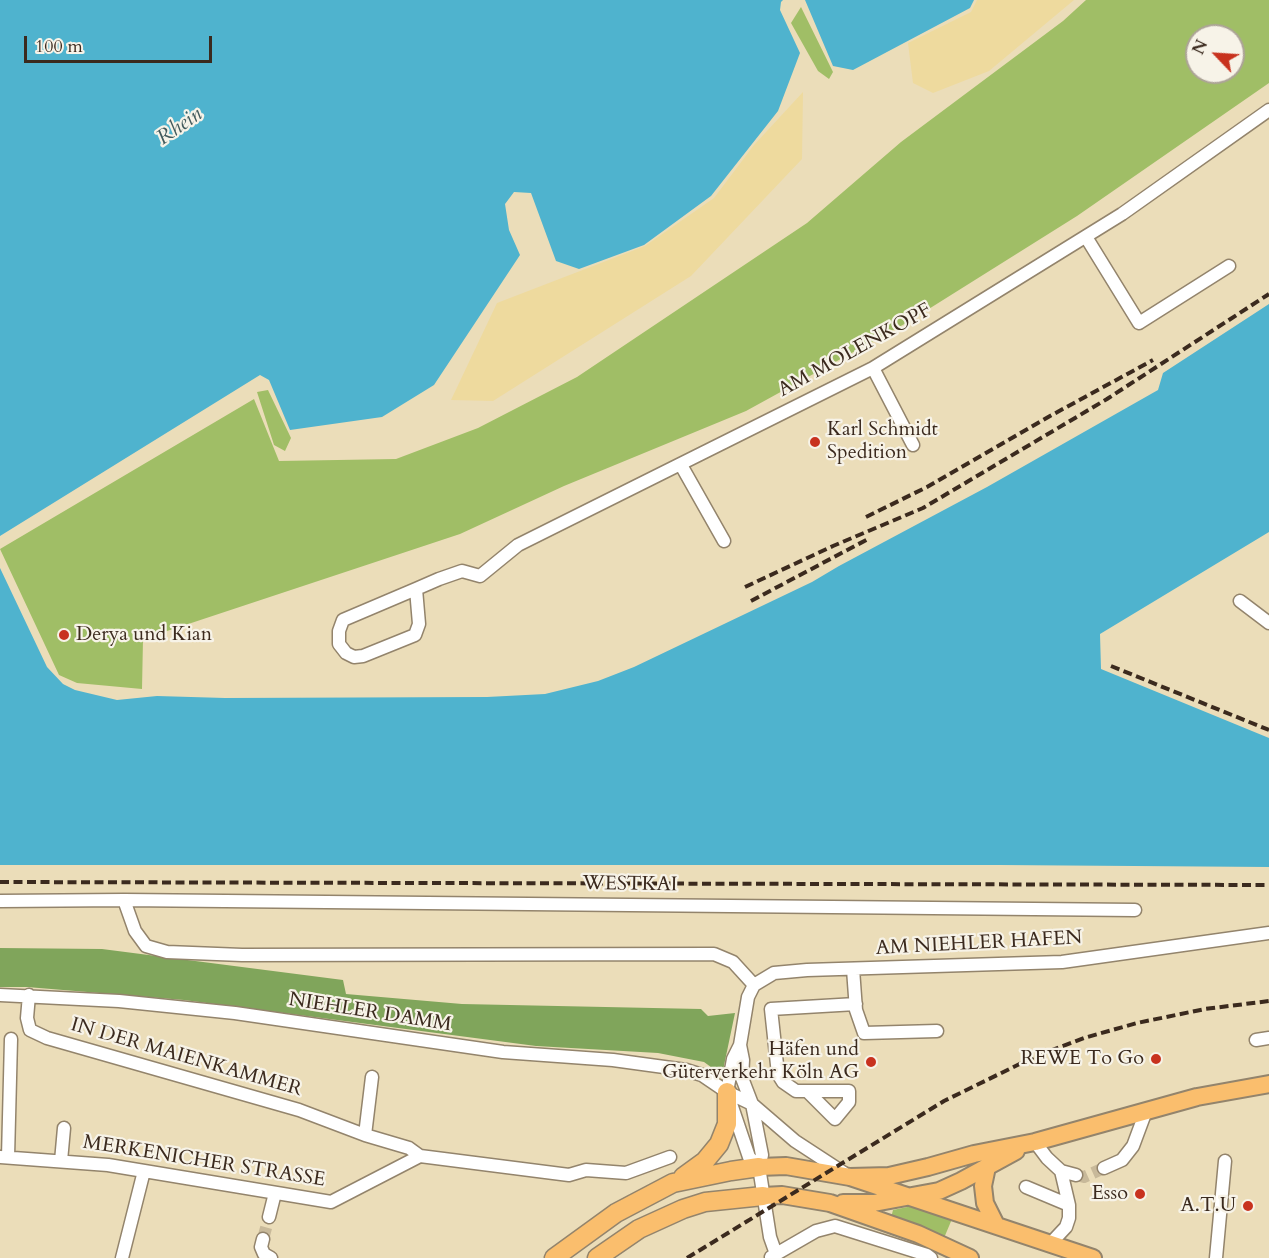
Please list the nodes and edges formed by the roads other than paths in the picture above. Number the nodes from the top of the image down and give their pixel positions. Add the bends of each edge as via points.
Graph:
1 (1269, 110) edge
2 (1086, 237) junction
3 (1229, 266) dead end
4 (873, 368) junction
5 (913, 445) dead end
6 (681, 465) junction
7 (724, 541) dead end
8 (416, 589) junction
9 (1240, 601) dead end
10 (1269, 623) edge
11 (124, 900) junction
12 (0, 901) edge
13 (1135, 910) dead end
14 (1269, 933) edge
15 (853, 969) junction
16 (754, 985) junction
17 (0, 995) edge
18 (29, 995) junction
19 (856, 1004) junction
20 (937, 1031) dead end
21 (11, 1039) dead end
22 (740, 1045) junction
23 (372, 1077) dead end
24 (1269, 1084) edge
25 (807, 1091) dead end
26 (728, 1092) junction
27 (752, 1104) junction
28 (1146, 1111) junction
29 (64, 1128) dead end
30 (365, 1135) junction
31 (1032, 1143) junction
32 (420, 1156) junction
33 (4, 1157) edge
34 (670, 1157) dead end
35 (61, 1161) junction
36 (1225, 1161) dead end
37 (759, 1167) junction
38 (987, 1167) junction
39 (1104, 1168) tunnel mouth
40 (144, 1171) junction
41 (1061, 1171) junction
42 (1076, 1175) tunnel mouth
43 (850, 1177) junction
44 (673, 1183) junction
45 (1026, 1187) dead end
46 (275, 1193) junction
47 (763, 1196) junction
48 (910, 1197) junction
49 (830, 1203) junction
50 (1069, 1205) junction
51 (269, 1217) tunnel mouth
52 (996, 1225) junction
53 (263, 1239) tunnel mouth
54 (1051, 1244) junction
55 (772, 1256) edge
56 (122, 1258) edge
57 (271, 1258) edge
58 (554, 1258) edge
59 (597, 1258) edge
60 (931, 1258) edge
61 (970, 1258) edge
62 (1093, 1258) edge
63 (1216, 1258) edge

1 - 2 street, AM MOLENKOPF
2 - 3 street via 1139,323
2 - 4 street, AM MOLENKOPF
4 - 5 street
4 - 6 street, AM MOLENKOPF
6 - 7 street
6 - 8 street, AM MOLENKOPF via 518,545 480,576 462,571
8 - 8 street via 343,620 339,644 354,657 363,656 415,635 419,624
9 - 10 street
11 - 12 street, WESTKAI
11 - 13 street, WESTKAI
11 - 16 street via 135,931 146,946 167,952 714,954 733,962
14 - 15 street, AM NIEHLER HAFEN via 1062,962
15 - 16 street, AM NIEHLER HAFEN via 774,973
15 - 19 street
16 - 22 street via 744,1011
17 - 18 street, NIEHLER DAMM
18 - 26 street, NIEHLER DAMM via 223,1012 504,1052 647,1064 702,1075
18 - 30 street, IN DER MAIENKAMMER via 30,1030 47,1038 299,1110
19 - 20 street via 864,1033
19 - 25 street via 771,1009 778,1074 796,1091
21 - 33 street
22 - 26 street via 733,1059
22 - 27 street via 744,1060 742,1078
23 - 30 street
24 - 28 main road
26 - 27 street, NIEHLER DAMM
26 - 37 street via 749,1157
26 - 44 highway via 727,1124 719,1144 705,1161
27 - 37 street via 762,1155
27 - 43 street, NIEHLER DAMM via 795,1141
28 - 31 main road
28 - 39 street via 1133,1146 1122,1160
29 - 35 street
30 - 32 street, IN DER MAIENKAMMER via 409,1148
31 - 38 main road
31 - 41 street
31 - 43 main road via 889,1176
32 - 34 street via 569,1175 586,1170 626,1173
32 - 46 street, MERKENICHER STRASSE via 331,1202
33 - 35 street, MERKENICHER STRASSE
35 - 40 street, MERKENICHER STRASSE
36 - 63 street
37 - 43 main road via 786,1166
37 - 44 highway
37 - 47 street
38 - 48 main road via 939,1191
38 - 52 main road via 983,1186
40 - 46 street, MERKENICHER STRASSE
40 - 56 street
41 - 42 street
41 - 50 street
43 - 48 main road
44 - 58 highway via 616,1213
45 - 50 street
46 - 51 street
47 - 49 main road
47 - 55 street
47 - 59 highway via 705,1202 683,1209 639,1229
48 - 49 main road via 874,1203
48 - 52 main road
49 - 61 main road via 918,1234
50 - 54 street via 1066,1227
52 - 54 main road
53 - 57 street via 261,1247
54 - 62 main road
55 - 60 street via 816,1231 835,1226

